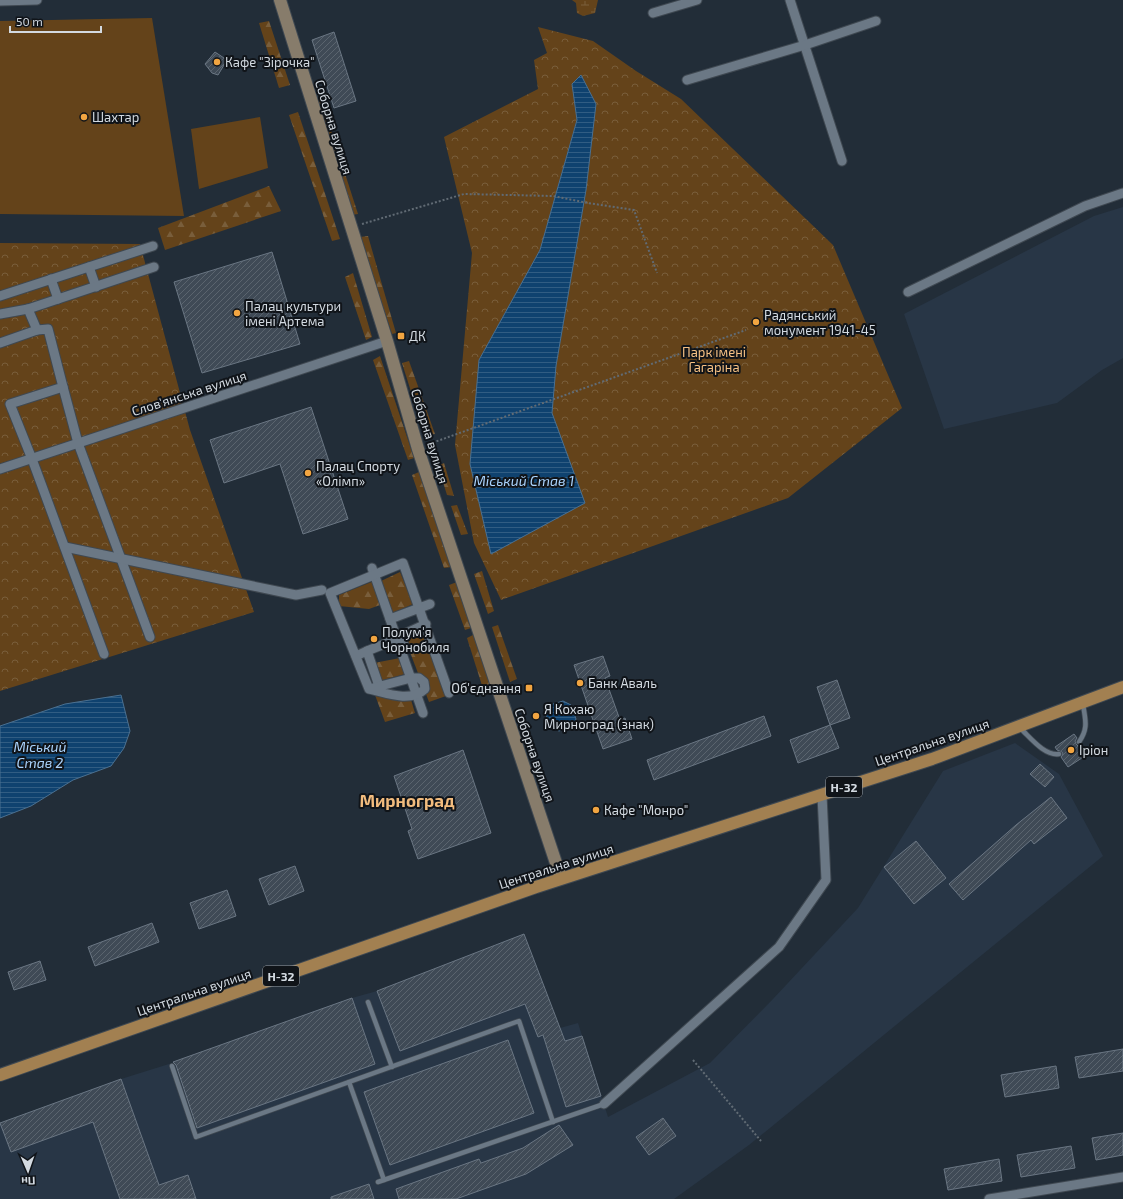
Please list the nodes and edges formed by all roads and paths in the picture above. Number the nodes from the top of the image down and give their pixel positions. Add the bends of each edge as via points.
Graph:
1 (37, 0) edge
2 (280, 0) edge
3 (697, 0) edge
4 (790, 0) edge
5 (0, 1) edge
6 (653, 13) dead end
7 (876, 21) dead end
8 (805, 45) junction
9 (687, 80) dead end
10 (842, 161) dead end
11 (1123, 193) edge
12 (351, 227) junction
13 (153, 246) dead end
14 (89, 267) junction
15 (154, 267) dead end
16 (657, 273) dead end
17 (51, 280) junction
18 (96, 286) junction
19 (908, 292) dead end
20 (0, 296) edge
21 (58, 299) junction
22 (28, 309) junction
23 (0, 314) edge
24 (37, 330) junction
25 (746, 330) dead end
26 (387, 341) junction
27 (0, 343) edge
28 (63, 387) junction
29 (78, 444) junction
30 (418, 448) junction
31 (32, 459) junction
32 (0, 469) edge
33 (65, 548) junction
34 (121, 559) junction
35 (372, 568) dead end
36 (322, 590) dead end
37 (430, 604) dead end
38 (390, 619) junction
39 (426, 624) dead end
40 (150, 637) dead end
41 (397, 639) junction
42 (367, 651) junction
43 (104, 654) dead end
44 (356, 656) junction
45 (405, 661) junction
46 (411, 678) junction
47 (379, 686) junction
48 (1123, 687) edge
49 (369, 689) junction
50 (449, 693) dead end
51 (1083, 702) junction
52 (424, 713) dead end
53 (1018, 726) junction
54 (1079, 742) dead end
55 (1059, 754) dead end
56 (822, 795) junction
57 (562, 878) junction
58 (368, 1002) dead end
59 (693, 1060) dead end
60 (172, 1066) dead end
61 (392, 1067) junction
62 (0, 1075) edge
63 (349, 1082) junction
64 (604, 1104) joint
65 (552, 1122) junction
66 (761, 1141) dead end
67 (1123, 1177) edge
68 (384, 1180) junction
69 (378, 1182) dead end
70 (990, 1199) edge

1 - 5 street
2 - 12 street, Соборна вулиця
3 - 6 street
4 - 8 street
7 - 8 street
8 - 9 street
8 - 10 street
11 - 19 street via 1085,206
12 - 16 path via 464,194 553,196 634,210
12 - 26 street, Соборна вулиця
13 - 14 street
14 - 17 street
14 - 18 street
15 - 18 street
17 - 20 street
17 - 21 street
18 - 21 street
21 - 22 street
22 - 23 street
22 - 24 street
24 - 27 street
24 - 28 street via 48,329
25 - 30 path
26 - 29 street, Слов'янська вулиця
26 - 30 street, Соборна вулиця
28 - 29 street
28 - 31 street via 10,404
29 - 31 street, Слов'янська вулиця
29 - 34 street
30 - 57 street, Соборна вулиця
31 - 32 street, Слов'янська вулиця
31 - 33 street
33 - 34 street
33 - 43 street
34 - 36 street via 296,595
34 - 40 street
35 - 38 street
37 - 38 street
38 - 41 street
39 - 45 street via 400,636 408,656
41 - 42 street
41 - 45 street
42 - 44 street
42 - 47 street
44 - 49 street
44 - 50 street via 330,593 403,564
45 - 46 street
46 - 47 street
46 - 49 street via 419,678 424,682 425,689 421,693 403,697
46 - 52 street
47 - 49 street
48 - 51 main road, Центральна вулиця / Н-32
51 - 53 main road, Центральна вулиця / Н-32
51 - 54 lane via 1086,727
53 - 55 lane via 1046,752
53 - 56 main road, Центральна вулиця / Н-32 via 932,759
56 - 57 main road, Центральна вулиця / Н-32
56 - 64 street via 826,880 779,946
57 - 62 main road, Центральна вулиця / Н-32
58 - 61 lane
59 - 66 path
60 - 63 lane via 196,1137
61 - 63 lane
61 - 65 lane via 519,1021
63 - 68 lane
64 - 65 lane
65 - 68 lane
67 - 70 street
68 - 69 lane

